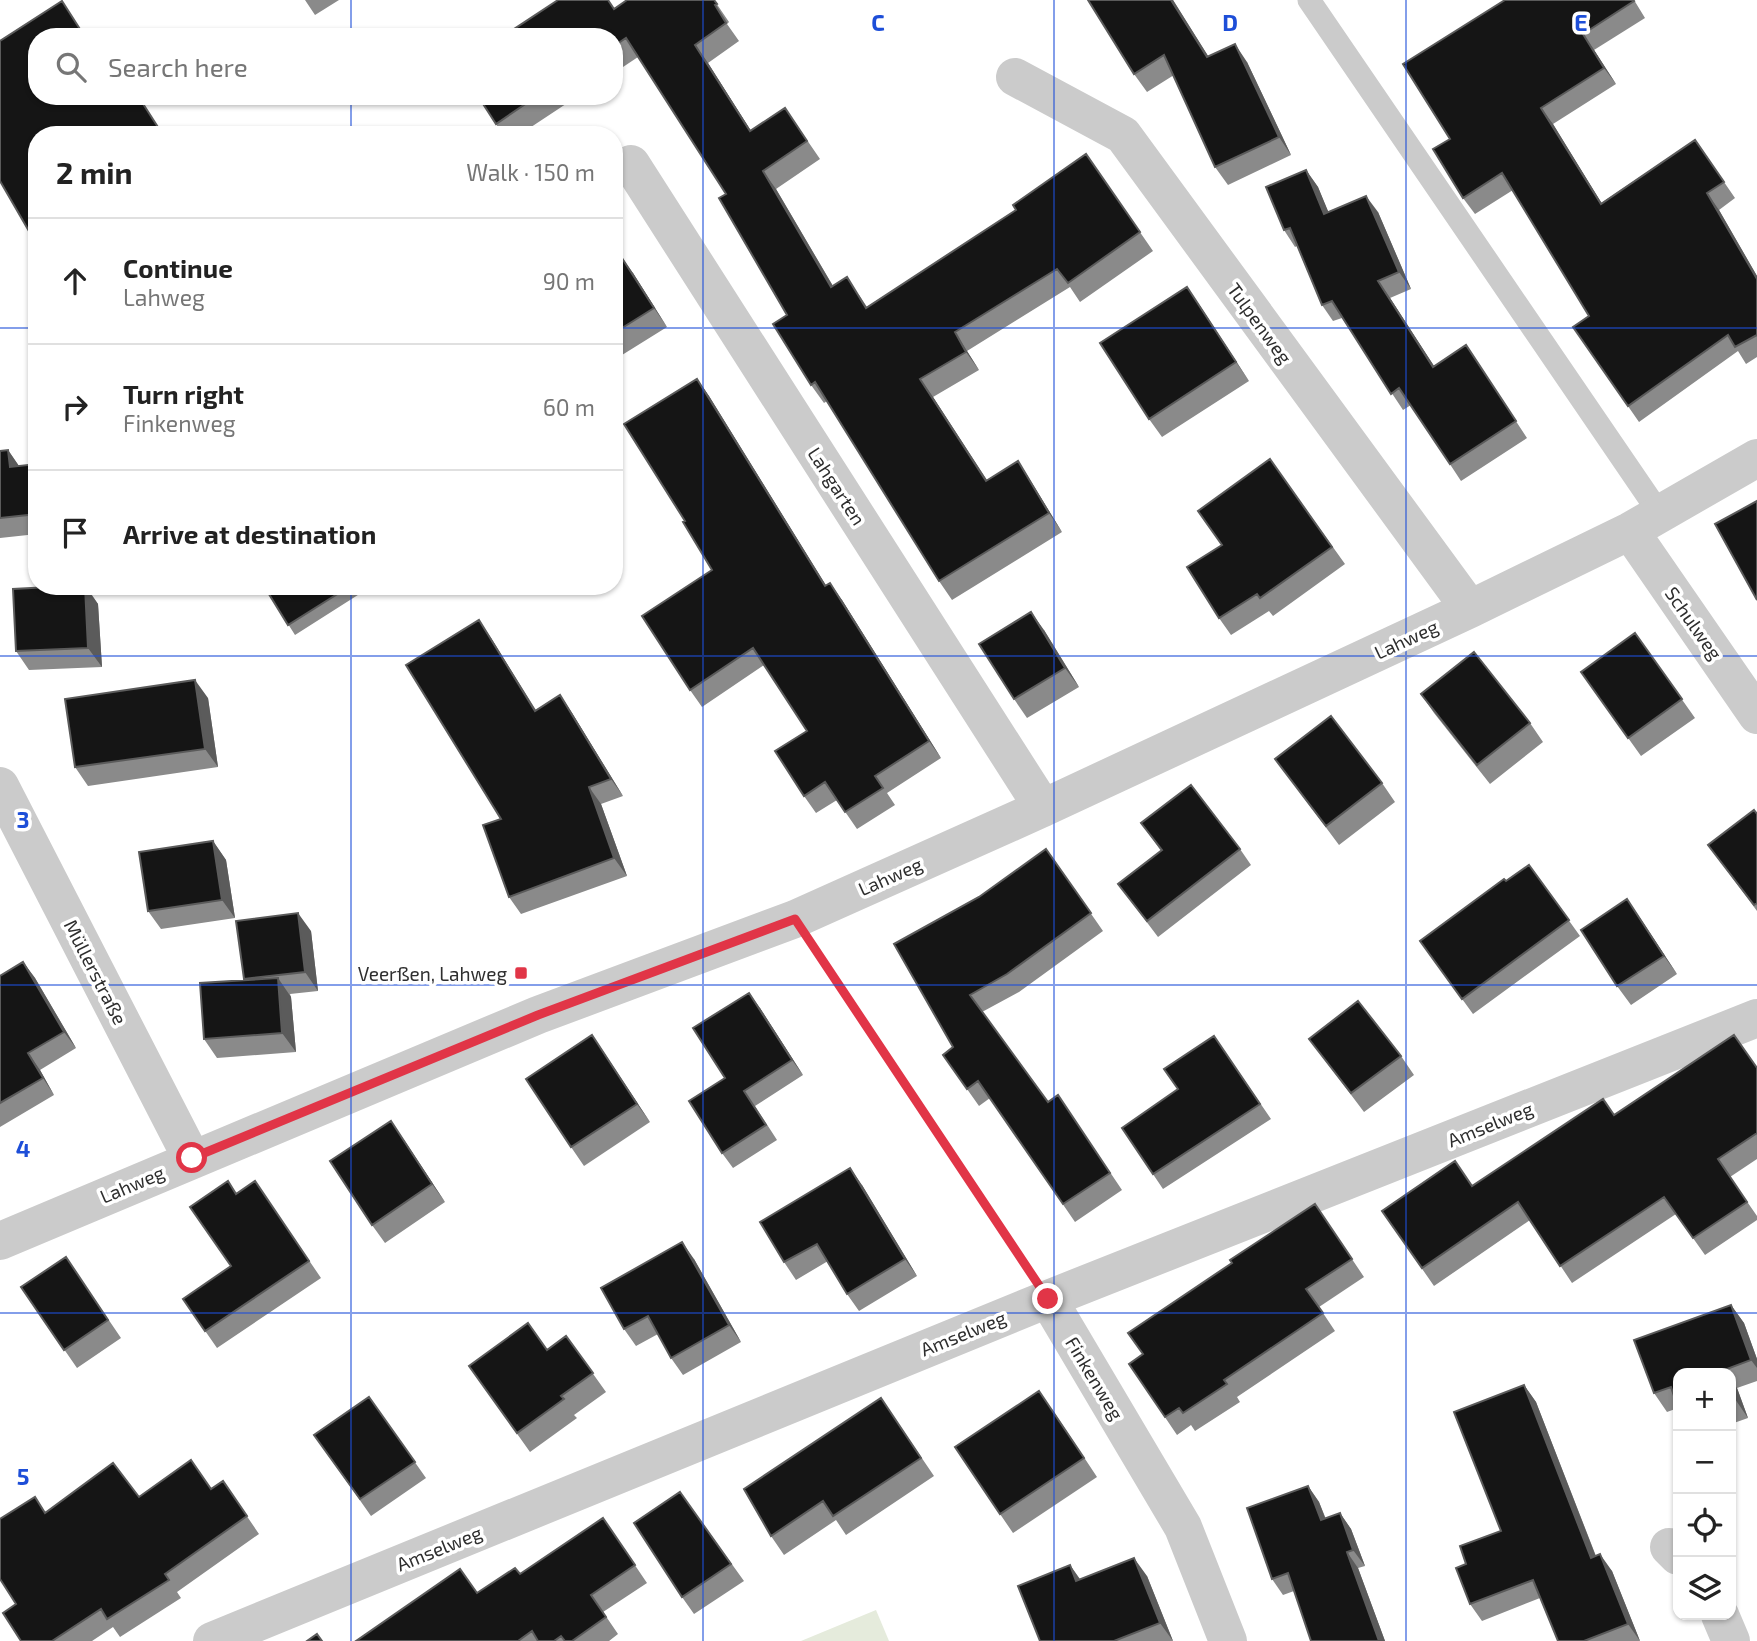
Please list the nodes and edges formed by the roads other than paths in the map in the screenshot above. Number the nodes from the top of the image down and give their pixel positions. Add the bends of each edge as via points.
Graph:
1 (1310, 0) edge
2 (1015, 77) dead end
3 (631, 164) dead end
4 (1757, 458) edge
5 (1645, 522) junction
6 (1470, 609) junction
7 (1757, 715) edge
8 (0, 786) edge
9 (1043, 808) junction
10 (1757, 1018) edge
11 (192, 1158) junction
12 (0, 1241) edge
13 (1048, 1299) junction
14 (1722, 1620) edge
15 (212, 1641) edge
16 (1227, 1641) edge
17 (1731, 1641) edge

1 - 5 lane
2 - 6 street, Tulpenweg via 1123,135
3 - 9 street, Lahgarten
4 - 5 street, Lahweg
5 - 6 street, Lahweg
5 - 7 street, Schulweg
6 - 9 street, Lahweg
8 - 11 street, Müllerstraße
9 - 11 street, Lahweg via 795,919 538,1015
10 - 13 street, Amselweg
11 - 12 street, Lahweg
13 - 15 street, Amselweg
13 - 16 street, Finkenweg via 1183,1527
14 - 17 street

